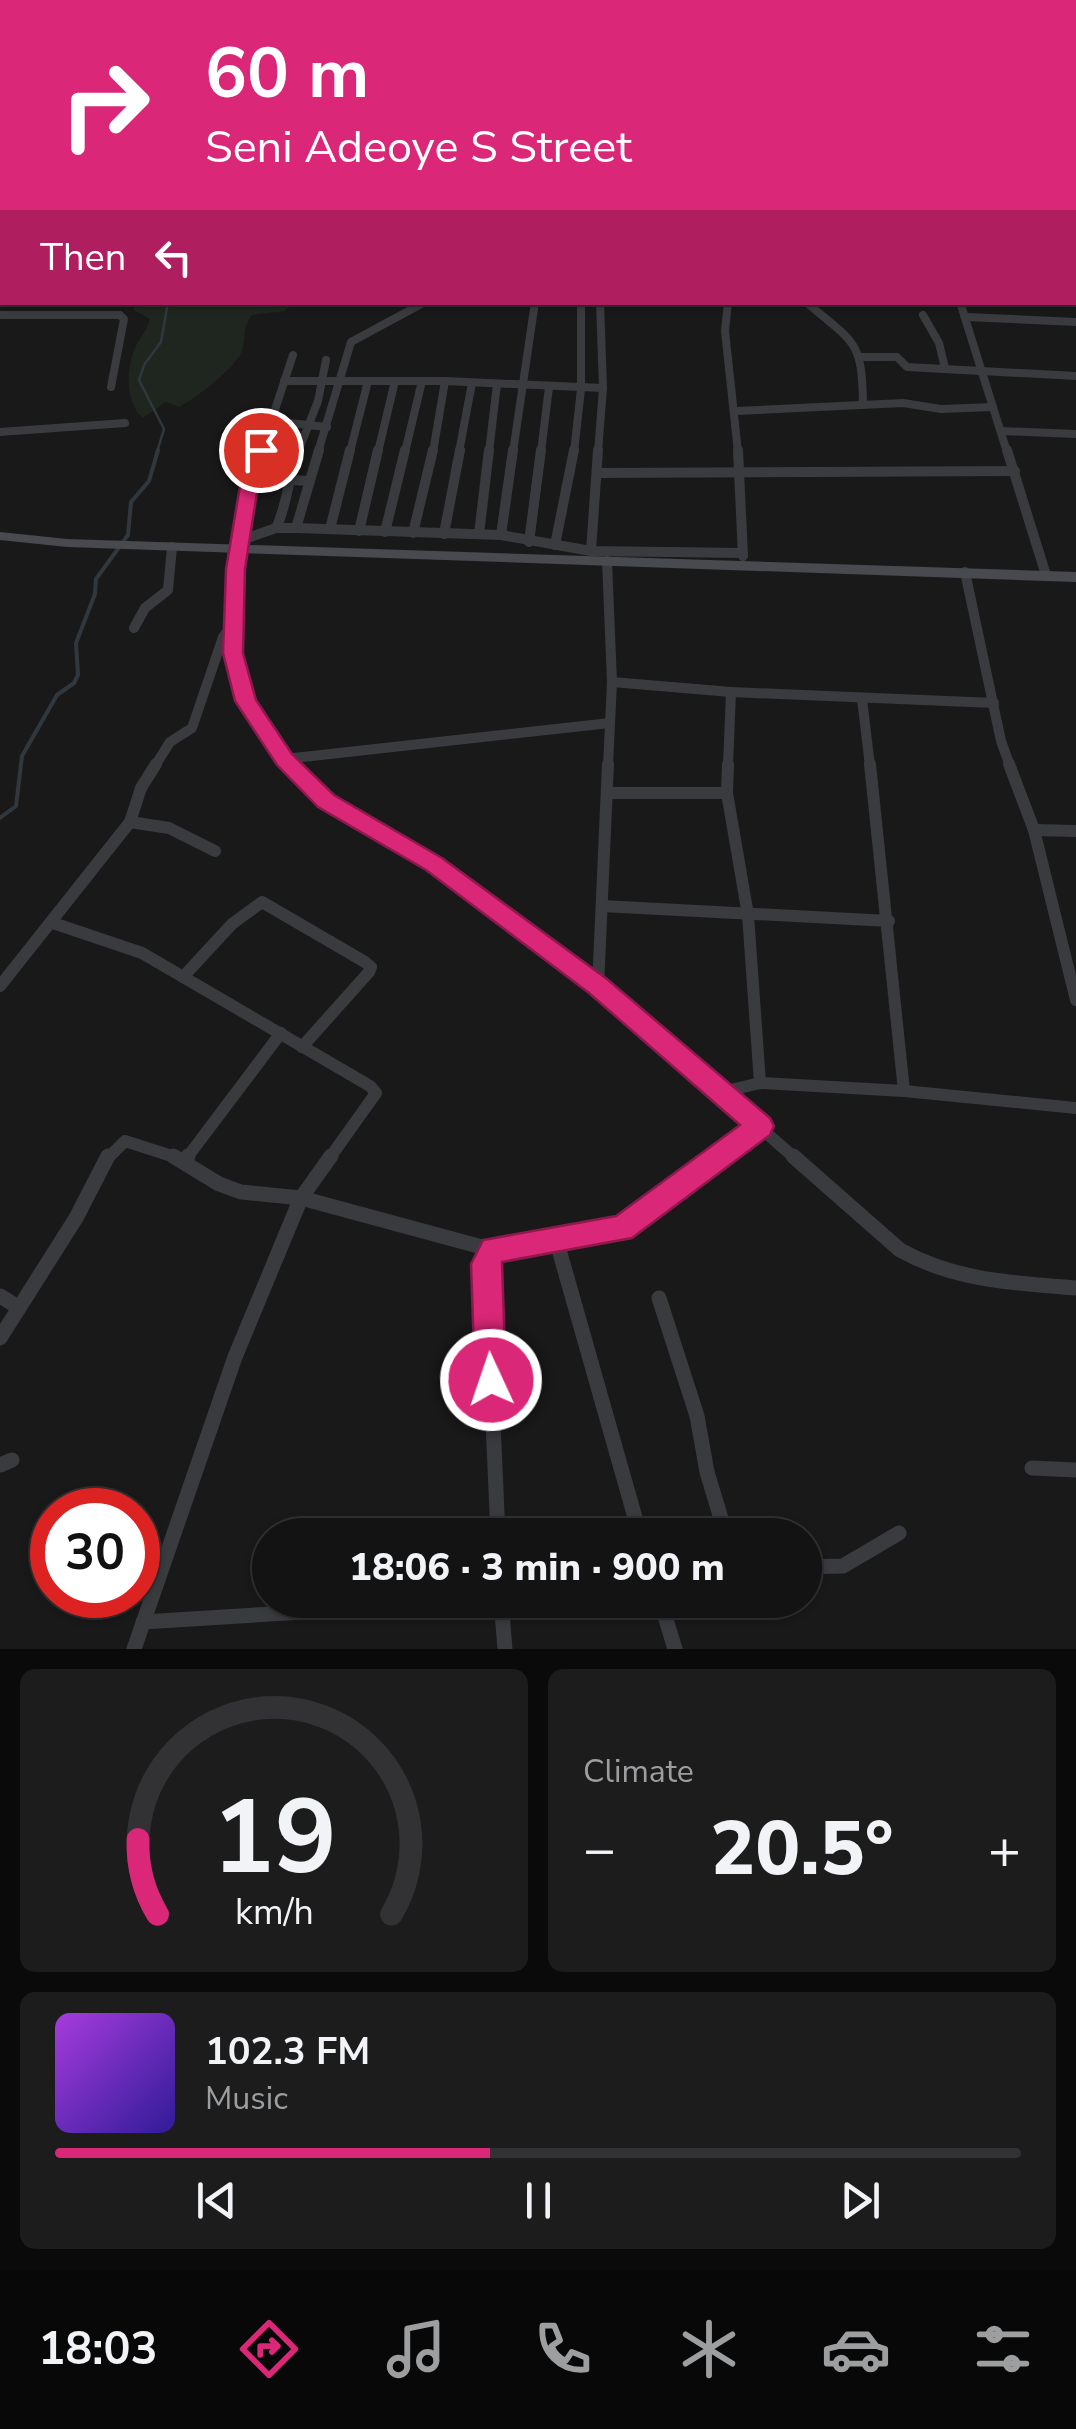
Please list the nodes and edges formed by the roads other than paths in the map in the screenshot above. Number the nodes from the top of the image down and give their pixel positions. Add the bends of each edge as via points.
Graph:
1 (419, 305) edge
2 (534, 305) edge
3 (581, 305) edge
4 (600, 305) edge
5 (728, 305) edge
6 (810, 305) edge
7 (961, 305) edge
8 (923, 314) dead end
9 (0, 315) edge
10 (966, 317) junction
11 (1076, 322) edge
12 (293, 354) dead end
13 (862, 357) junction
14 (326, 360) dead end
15 (945, 368) junction
16 (982, 373) junction
17 (1076, 376) edge
18 (321, 380) junction
19 (284, 381) junction
20 (340, 381) junction
21 (368, 381) junction
22 (395, 381) junction
23 (422, 381) junction
24 (446, 381) junction
25 (472, 383) junction
26 (497, 384) junction
27 (525, 386) junction
28 (110, 387) dead end
29 (548, 387) junction
30 (581, 388) junction
31 (603, 388) junction
32 (863, 405) junction
33 (993, 407) junction
34 (736, 411) junction
35 (270, 421) junction
36 (125, 422) dead end
37 (308, 426) junction
38 (327, 426) junction
39 (1001, 431) junction
40 (0, 432) edge
41 (1076, 434) edge
42 (1015, 471) junction
43 (740, 472) junction
44 (598, 473) junction
45 (253, 478) junction
46 (287, 480) junction
47 (310, 481) junction
48 (276, 528) junction
49 (296, 528) junction
50 (330, 530) junction
51 (359, 531) junction
52 (385, 532) junction
53 (413, 534) junction
54 (444, 534) junction
55 (479, 534) junction
56 (501, 535) junction
57 (0, 536) edge
58 (529, 542) junction
59 (241, 544) junction
60 (555, 545) junction
61 (172, 547) junction
62 (591, 551) junction
63 (744, 560) junction
64 (607, 561) junction
65 (964, 572) junction
66 (1046, 575) junction
67 (1076, 576) edge
68 (234, 624) junction
69 (134, 628) dead end
70 (612, 682) junction
71 (731, 692) junction
72 (862, 698) junction
73 (994, 703) junction
74 (610, 724) junction
75 (285, 759) junction
76 (607, 793) junction
77 (727, 793) junction
78 (130, 822) junction
79 (1034, 830) junction
80 (1076, 832) edge
81 (215, 851) dead end
82 (602, 906) junction
83 (748, 915) junction
84 (889, 921) junction
85 (54, 923) junction
86 (183, 977) junction
87 (1073, 979) edge
88 (0, 986) edge
89 (598, 986) junction
90 (1076, 1000) edge
91 (281, 1033) junction
92 (302, 1048) junction
93 (760, 1083) junction
94 (904, 1091) junction
95 (722, 1092) junction
96 (1076, 1108) edge
97 (760, 1126) junction
98 (185, 1160) junction
99 (301, 1198) junction
100 (556, 1239) junction
101 (493, 1250) junction
102 (1076, 1288) edge
103 (0, 1296) edge
104 (658, 1298) dead end
105 (18, 1307) junction
106 (0, 1338) edge
107 (1032, 1468) dead end
108 (1076, 1470) edge
109 (497, 1518) edge
110 (635, 1518) edge
111 (721, 1518) edge
112 (899, 1533) dead end
113 (822, 1572) edge
114 (252, 1615) edge
115 (502, 1618) edge
116 (668, 1618) edge
117 (143, 1622) junction
118 (134, 1649) edge
119 (506, 1649) edge
120 (675, 1649) edge

1 - 20 street via 351,342
2 - 27 street via 526,379 520,384
3 - 30 street
4 - 31 street
5 - 34 street
6 - 13 street
7 - 10 street
8 - 15 street
9 - 28 street via 120,315
10 - 11 street
10 - 16 street
12 - 19 street
13 - 15 street
13 - 32 street
14 - 18 street
15 - 16 street
16 - 17 street
16 - 33 street
18 - 19 street
18 - 20 street
18 - 37 street
19 - 35 street
20 - 21 street
20 - 38 street
21 - 22 street
21 - 50 street
22 - 23 street
22 - 51 street
23 - 24 street
23 - 52 street
24 - 25 street
24 - 53 street
25 - 26 street
25 - 54 street
26 - 27 street
26 - 55 street
27 - 29 street
27 - 56 street
29 - 30 street
29 - 58 street
30 - 31 street
30 - 60 street via 568,503
31 - 44 street
32 - 33 street
32 - 34 street
33 - 39 street
34 - 43 street
35 - 37 street
35 - 45 street
36 - 40 street
37 - 38 street
37 - 46 street
38 - 47 street
39 - 41 street
39 - 42 street
42 - 43 street
42 - 66 street
43 - 44 street
43 - 63 street
44 - 62 street
45 - 46 street
45 - 59 street
46 - 47 street
46 - 48 street
47 - 49 street
48 - 49 street
48 - 59 street
49 - 50 street
50 - 51 street
51 - 52 street
52 - 53 street
53 - 54 street
54 - 55 street
55 - 56 street
56 - 58 street
57 - 61 main road
58 - 60 street
59 - 61 main road
59 - 64 main road
59 - 68 street
60 - 62 street
61 - 69 street via 168,590 145,608
62 - 63 street
63 - 64 main road
63 - 65 main road
64 - 70 street
65 - 66 main road
65 - 73 street
66 - 67 main road
68 - 75 street via 233,653 246,701
68 - 78 street via 223,637 192,728 170,742 141,788
70 - 71 street
70 - 74 street
71 - 72 street
71 - 77 street
72 - 73 street
72 - 84 street
73 - 79 street via 1007,762
74 - 75 street
74 - 76 street
75 - 89 street via 326,801 434,864
76 - 77 street
76 - 82 street
77 - 83 street
78 - 81 street via 169,828
78 - 85 street
79 - 80 street
79 - 87 street
82 - 83 street
82 - 89 street
83 - 84 street
83 - 93 street
84 - 94 street
85 - 86 street via 142,953
85 - 88 street
86 - 91 street
86 - 92 street via 262,902 364,962 369,972
87 - 90 street
89 - 95 street
91 - 92 street
91 - 98 street
92 - 99 street via 376,1093
93 - 94 street
93 - 95 street
94 - 96 street
95 - 97 street
97 - 100 street via 622,1228
97 - 102 street via 922,1265 967,1277
98 - 99 street via 240,1192
98 - 105 street via 124,1141 116,1145
99 - 101 street
99 - 117 street via 235,1357
100 - 101 street
100 - 110 street
101 - 109 street via 486,1264
103 - 105 street
104 - 111 street via 697,1416
105 - 106 street
107 - 108 street
112 - 113 street via 839,1570
114 - 117 street
115 - 119 street
116 - 120 street
117 - 118 street

